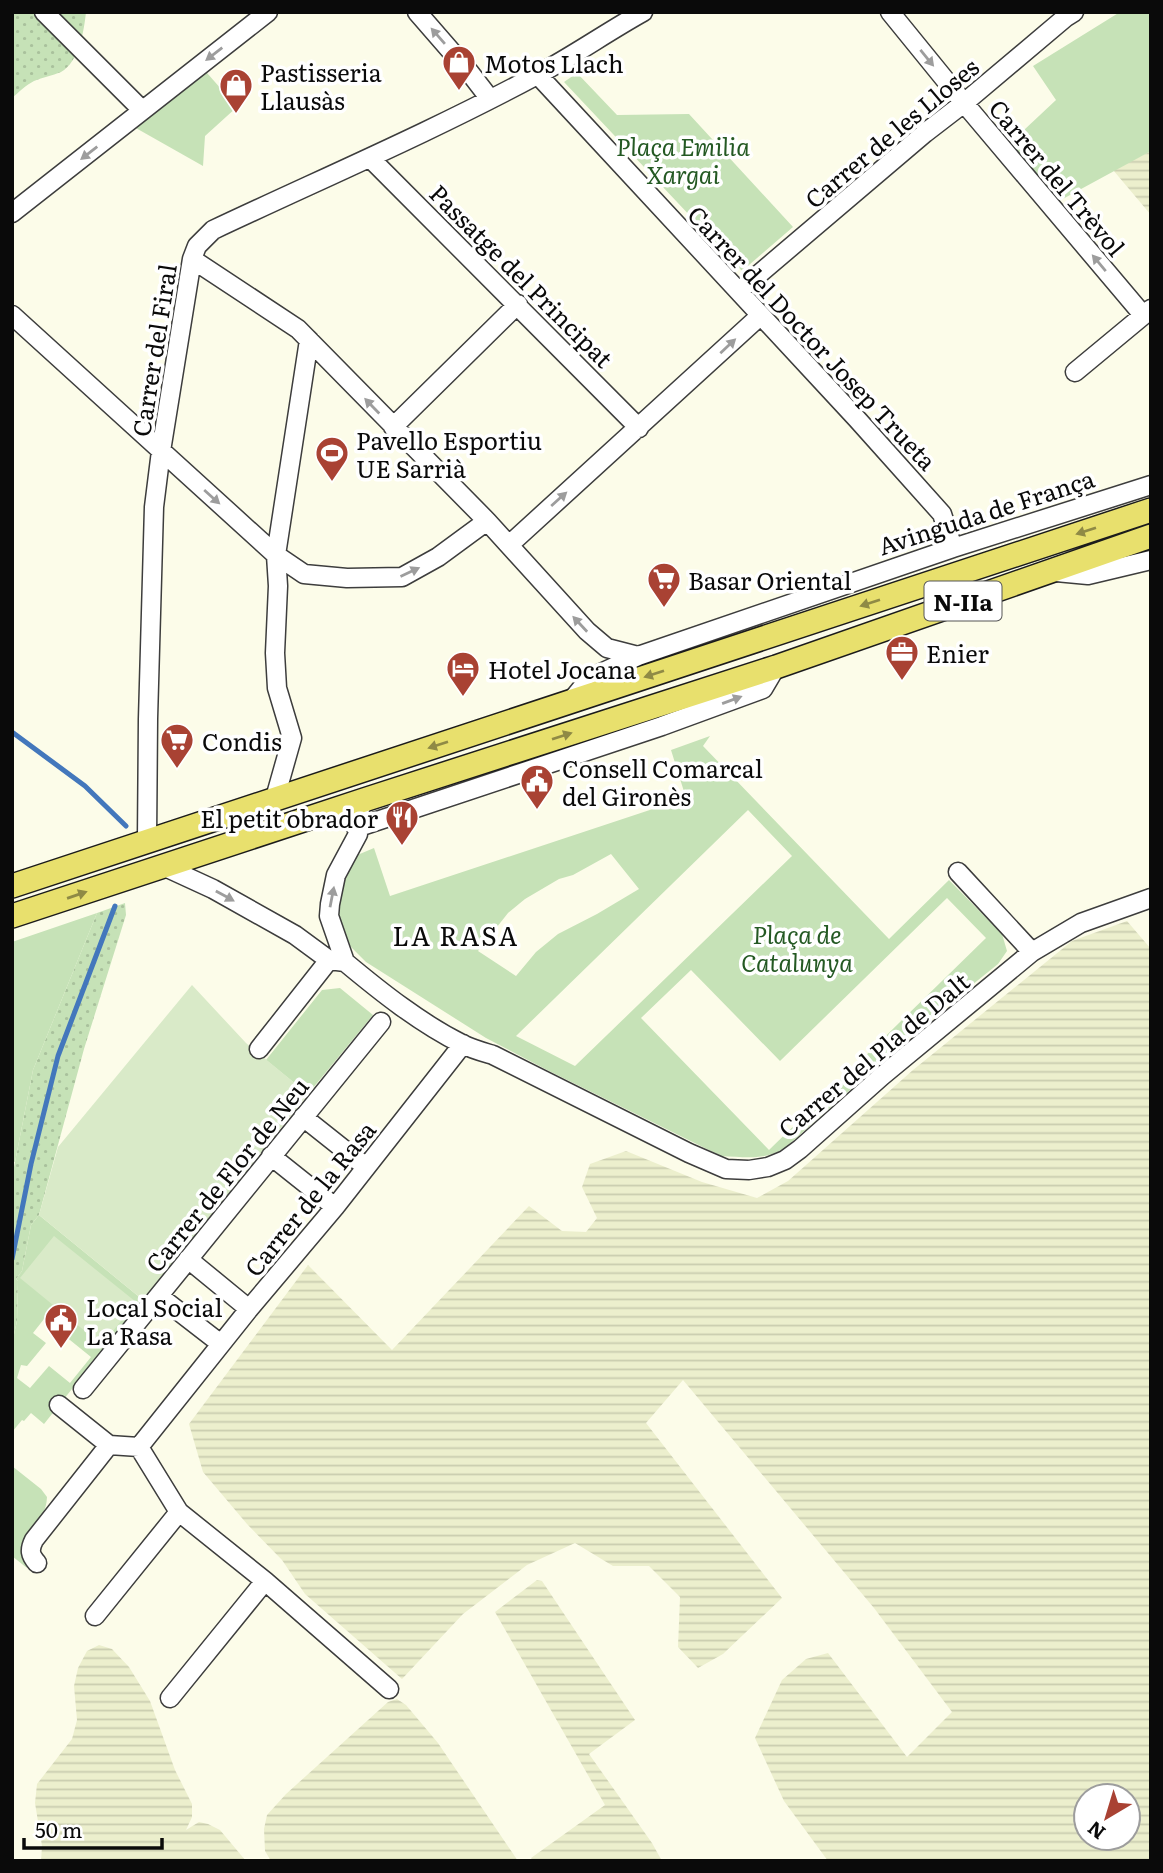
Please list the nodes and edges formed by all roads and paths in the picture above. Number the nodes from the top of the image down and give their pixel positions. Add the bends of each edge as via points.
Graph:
1 (44, 12) edge
2 (268, 12) edge
3 (417, 12) edge
4 (643, 12) edge
5 (890, 12) edge
6 (1074, 12) edge
7 (538, 75) junction
8 (490, 99) junction
9 (964, 103) junction
10 (142, 110) junction
11 (370, 158) junction
12 (12, 213) edge
13 (192, 259) junction
14 (739, 291) junction
15 (518, 304) junction
16 (1147, 312) edge
17 (12, 315) edge
18 (760, 316) junction
19 (309, 340) junction
20 (1075, 372) dead end
21 (393, 428) junction
22 (639, 428) junction
23 (161, 451) junction
24 (1151, 485) edge
25 (1151, 510) edge
26 (486, 521) junction
27 (1151, 536) edge
28 (509, 545) junction
29 (953, 548) junction
30 (276, 555) junction
31 (1151, 560) edge
32 (1049, 571) junction
33 (638, 656) junction
34 (776, 667) junction
35 (571, 701) junction
36 (497, 757) junction
37 (528, 770) junction
38 (275, 798) junction
39 (364, 800) junction
40 (356, 828) junction
41 (147, 841) junction
42 (163, 866) junction
43 (958, 872) dead end
44 (12, 886) edge
45 (1151, 898) edge
46 (12, 916) edge
47 (1032, 953) junction
48 (337, 961) junction
49 (381, 1022) dead end
50 (463, 1044) junction
51 (259, 1049) dead end
52 (303, 1117) junction
53 (271, 1156) junction
54 (366, 1167) junction
55 (335, 1207) junction
56 (188, 1259) junction
57 (159, 1296) junction
58 (249, 1309) junction
59 (221, 1344) junction
60 (83, 1389) dead end
61 (59, 1405) dead end
62 (109, 1445) junction
63 (139, 1447) junction
64 (179, 1512) junction
65 (37, 1563) dead end
66 (265, 1581) junction
67 (95, 1616) dead end
68 (389, 1689) dead end
69 (170, 1698) dead end

1 - 10 street
2 -> 10 street
8 -> 3 street
4 - 7 street, Carrer del Firal
5 -> 9 street, Carrer del Trèvol
6 - 9 street, Carrer de les Lloses
7 - 8 street, Carrer del Firal
7 - 14 street, Carrer del Doctor Josep Trueta
8 - 11 street, Carrer del Firal
9 - 14 street, Carrer de les Lloses
16 -> 9 street, Carrer del Trèvol
10 -> 12 street
11 - 13 street, Carrer del Firal via 213,230 197,246
11 - 15 street, Passatge del Principat
13 - 19 street
13 - 23 street, Carrer del Firal
14 - 18 street, Carrer del Doctor Josep Trueta
15 - 21 street
15 - 22 street, Passatge del Principat
16 - 20 street, Carrer del Trèvol
17 - 23 street
22 -> 18 street
18 - 29 street, Carrer del Doctor Josep Trueta via 942,514
21 -> 19 street
19 - 30 street
21 - 26 street
28 -> 22 street
23 -> 30 street
23 - 41 street, Carrer del Firal via 154,521
24 - 29 street, Avinguda de França
25 -> 35 main road, Avinguda de França / N-IIa
26 - 28 street
30 -> 26 street via 304,574 402,577
27 - 32 main road, N-IIa
33 -> 28 street via 607,648 587,631
29 - 33 street, Avinguda de França
30 - 38 street via 277,688 292,738
31 - 32 street via 1088,575
32 - 34 main road, N-IIa
33 - 35 street, Avinguda de França via 590,678
36 -> 34 main road, N-IIa
37 -> 34 street via 763,689
35 -> 38 main road, Avinguda de França / N-IIa
36 - 37 street
36 - 39 main road, N-IIa
37 - 40 street
38 - 41 main road, Avinguda de França / N-IIa
39 - 40 street
39 - 42 main road, N-IIa
48 -> 40 street via 329,916 336,875 358,834
41 - 44 main road, Avinguda de França / N-IIa
46 -> 42 main road, N-IIa
42 -> 48 street via 213,889
43 - 47 street
45 - 47 street, Carrer del Pla de Dalt via 1081,923
47 - 50 street, Carrer del Pla de Dalt via 800,1149 768,1167 726,1169
48 - 50 street, Carrer del Pla de Dalt
48 - 51 street
49 - 52 street, Carrer de Flor de Neu
50 - 54 street, Carrer de la Rasa
52 - 53 street, Carrer de Flor de Neu
52 - 54 street
53 - 55 street
53 - 56 street, Carrer de Flor de Neu
54 - 55 street, Carrer de la Rasa
55 - 58 street, Carrer de la Rasa
56 - 57 street, Carrer de Flor de Neu
56 - 58 street
57 - 59 street
57 - 60 street, Carrer de Flor de Neu
58 - 59 street, Carrer de la Rasa
59 - 63 street, Carrer de la Rasa
61 - 62 street
62 - 63 street
62 - 65 street via 34,1540 30,1550
63 - 64 street
64 - 66 street
64 - 67 street
66 - 68 street
66 - 69 street

